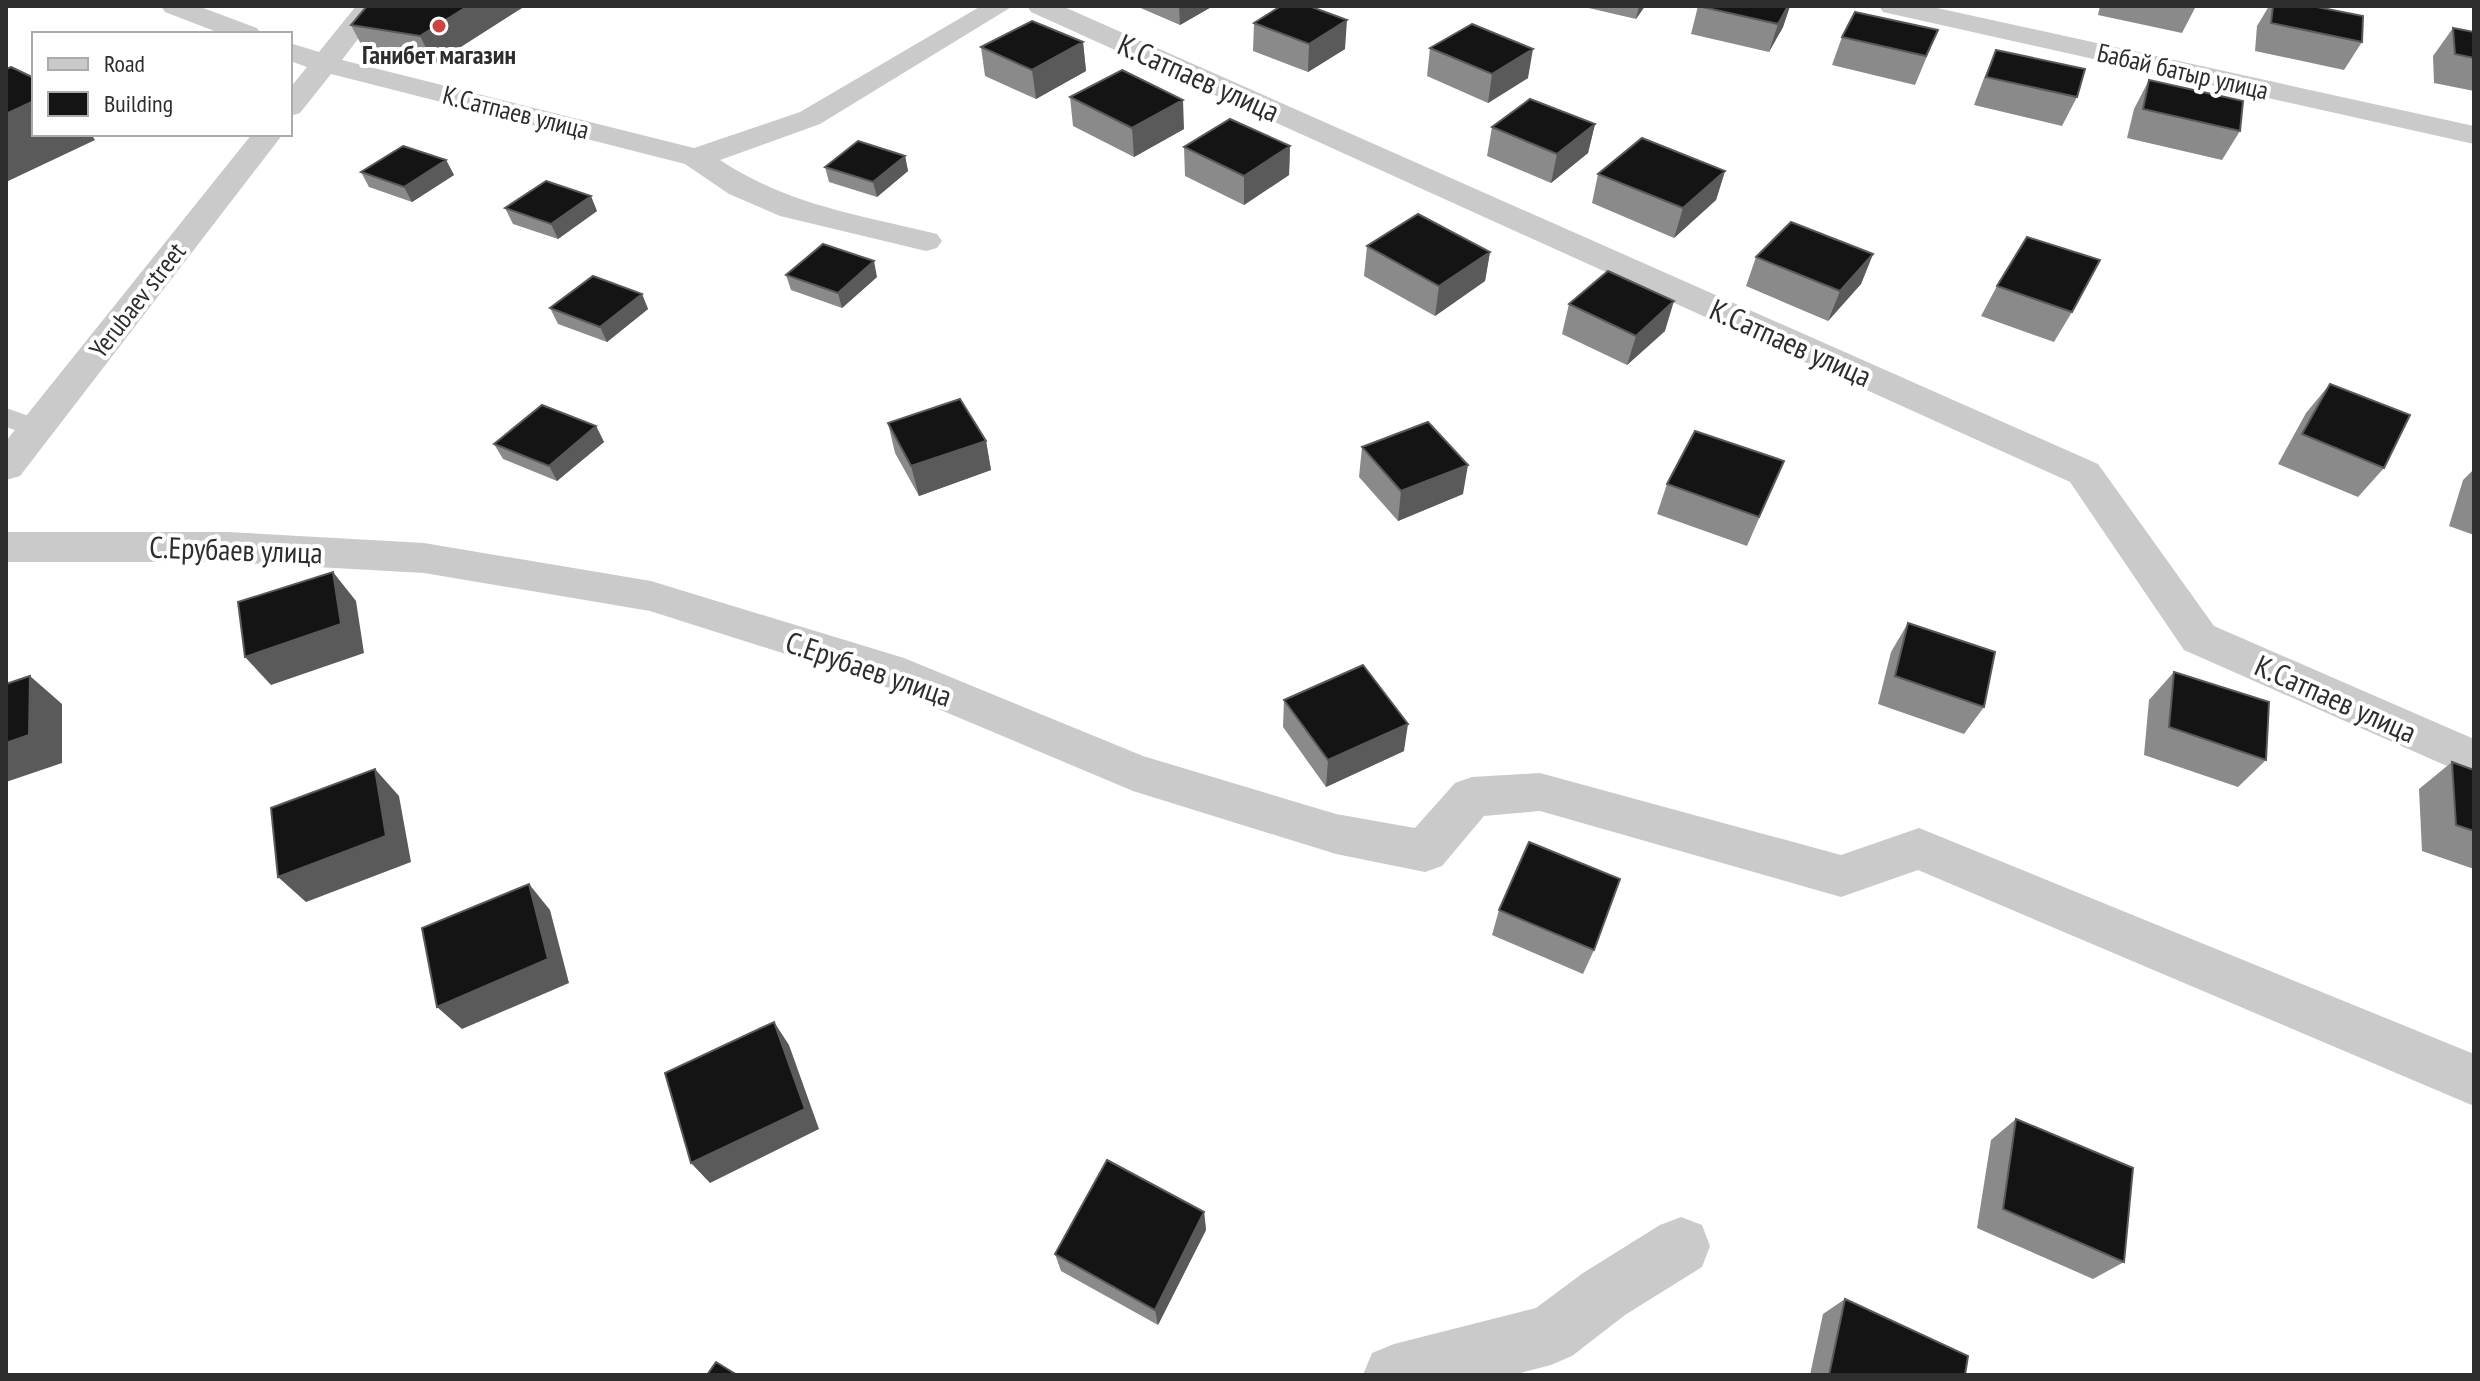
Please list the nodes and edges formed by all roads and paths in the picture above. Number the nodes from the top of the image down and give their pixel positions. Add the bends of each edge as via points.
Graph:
1 (174, 6) edge
2 (370, 6) edge
3 (1000, 6) edge
4 (1040, 6) edge
5 (1892, 6) edge
6 (242, 32) edge
7 (292, 52) edge
8 (324, 64) junction
9 (292, 104) edge
10 (2474, 135) edge
11 (266, 136) edge
12 (696, 158) junction
13 (926, 241) dead end
14 (21, 423) edge
15 (6, 467) edge
16 (6, 547) edge
17 (2474, 759) edge
18 (2468, 1078) edge
19 (1681, 1246) dead end
20 (1394, 1375) edge

1 - 6 street
2 - 8 street
3 - 12 street via 810,118
4 - 17 street, К.Сатпаев улица via 2084,473 2199,638
5 - 10 street, Бабай батыр улица
7 - 8 street, К.Сатпаев улица
8 - 9 street
8 - 12 street, К.Сатпаев улица
11 - 14 street, Yerubaev street
12 - 13 street, К.Сатпаев улица via 740,187 791,209
14 - 15 street, Yerubaev street
16 - 18 street, С.Ерубаев улица via 228,547 424,558 651,596 889,670 1133,772 1336,834 1425,851 1472,797 1540,792 1841,876 1919,849
19 - 20 street via 1551,1335

